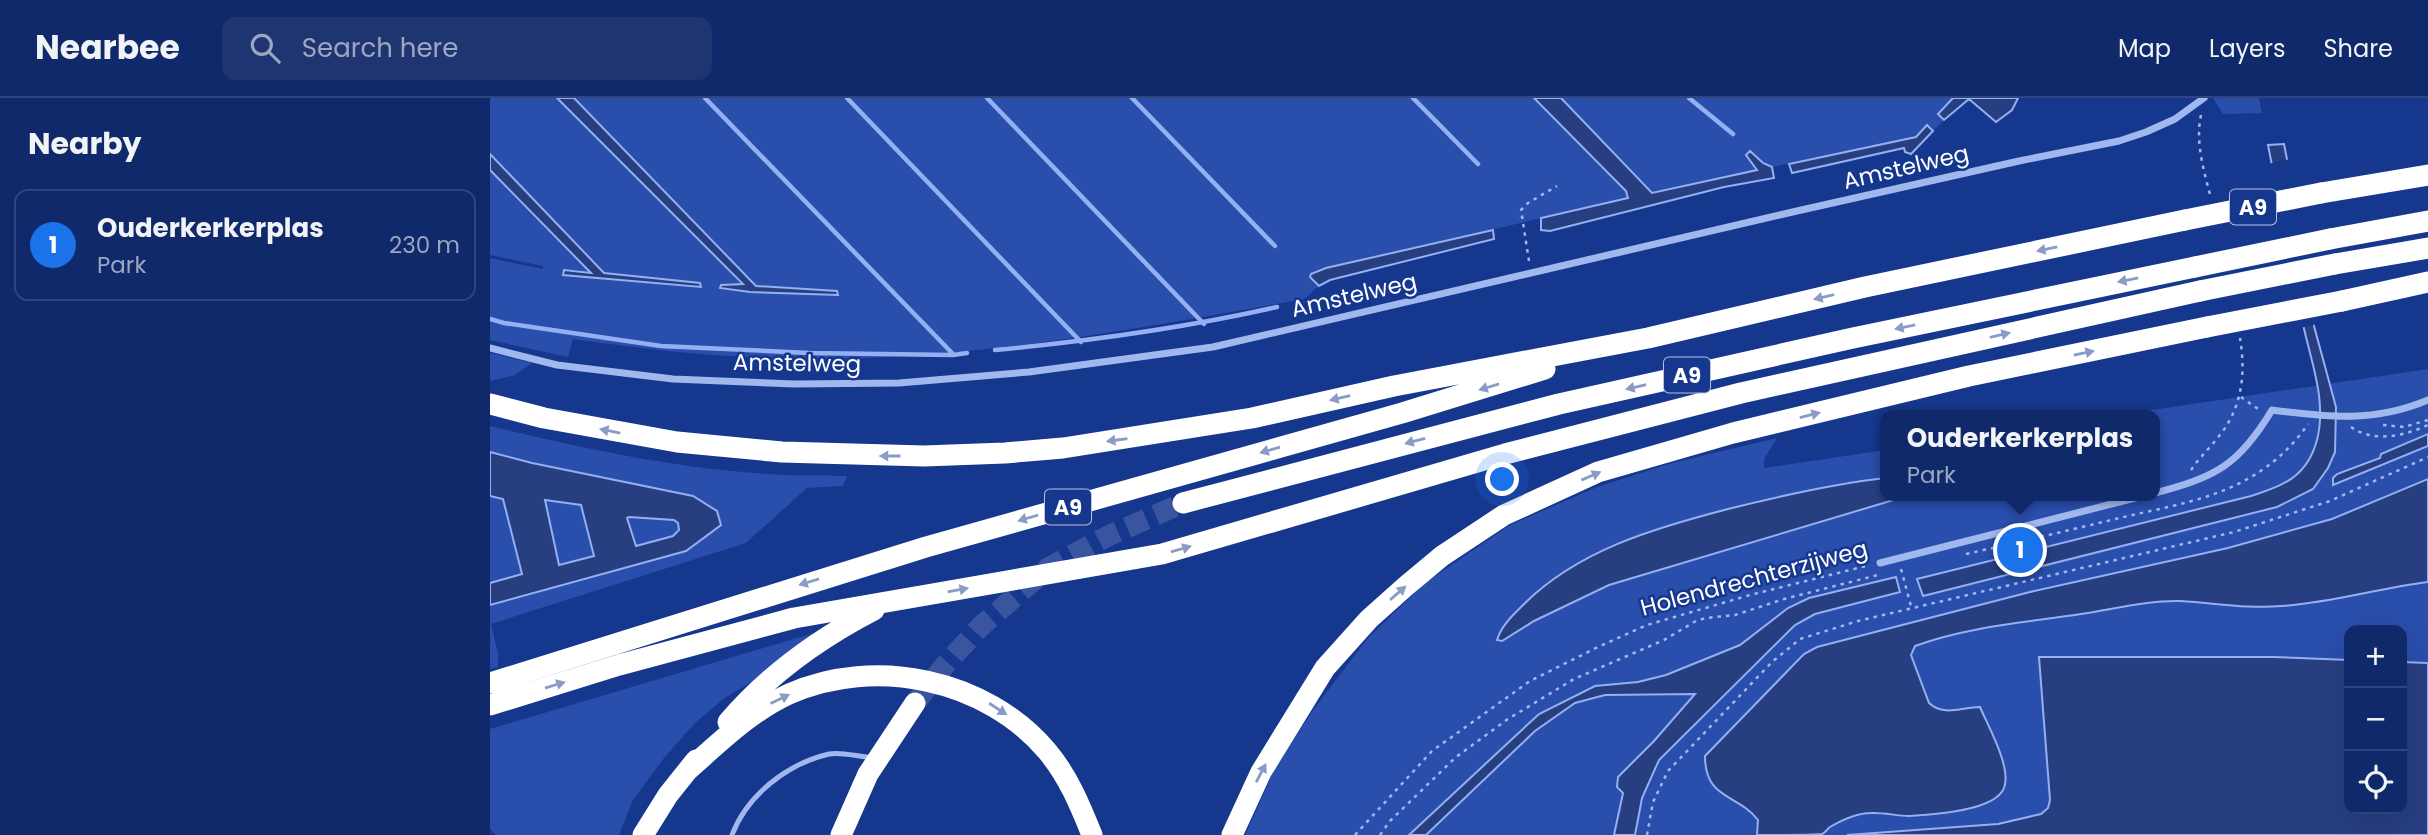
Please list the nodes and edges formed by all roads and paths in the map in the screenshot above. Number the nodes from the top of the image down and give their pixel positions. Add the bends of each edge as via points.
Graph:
1 (2204, 98) edge
2 (2428, 175) edge
3 (1557, 186) dead end
4 (2428, 221) edge
5 (2428, 248) edge
6 (1531, 273) junction
7 (2428, 282) edge
8 (1648, 338) junction
9 (490, 348) edge
10 (2428, 400) edge
11 (490, 404) edge
12 (2272, 410) junction
13 (2314, 416) junction
14 (2341, 417) junction
15 (2428, 425) edge
16 (2428, 457) edge
17 (2180, 486) junction
18 (2160, 492) edge
19 (2123, 501) edge
20 (1182, 503) tunnel mouth
21 (1965, 554) dead end
22 (1898, 558) junction
23 (1880, 563) joint
24 (1878, 575) dead end
25 (891, 601) junction
26 (1912, 610) junction
27 (490, 683) edge
28 (915, 703) tunnel mouth
29 (490, 705) edge
30 (876, 762) junction
31 (688, 770) junction
32 (643, 835) edge
33 (732, 835) edge
34 (841, 835) edge
35 (1092, 835) edge
36 (1232, 835) edge
37 (1355, 835) edge
38 (1380, 835) edge
39 (1647, 835) edge

1 - 6 street, Amstelweg via 2175,118 2119,141
2 -> 8 highway, A9, bridge via 2185,220
3 - 6 path via 1521,210
4 -> 20 highway, A9, bridge via 1853,338 1559,404
25 -> 5 highway, A9, bridge via 1162,554 1505,454 1741,393 2200,291
6 - 9 street, Amstelweg via 1213,347 1029,372 899,383 673,379 557,365
36 -> 7 highway, bridge via 1261,772 1325,668 1406,586 1503,515 1598,472 1710,440 1969,376
8 -> 11 highway, A9 via 1252,418 1005,453 782,453 677,443
8 -> 27 highway, A9 via 1389,417 913,551
10 - 14 street via 2389,414
12 - 13 street
12 - 17 street via 2232,462
12 - 17 path via 2254,407 2240,396 2229,422
13 - 14 street
13 - 21 path via 2279,458 2220,491
14 - 15 path via 2357,431 2383,437
16 - 26 path via 2330,501 2234,532
17 - 18 street
19 - 22 street, Holendrechterzijweg
22 - 23 street, Holendrechterzijweg
22 - 26 path
23 - 37 path, Holendrechterzijweg via 1647,625 1530,681 1432,751
24 - 38 path via 1735,615 1696,621 1574,679 1456,757
29 -> 25 highway, A9 via 794,618
25 - 31 highway, A9 via 817,642 775,673
26 - 39 path via 1800,639 1772,662 1668,771 1653,802
28 - 30 highway
30 - 33 lane via 831,754 796,767 761,789
30 - 34 highway
31 - 32 highway, A9
31 -> 35 highway, A9 via 767,705 807,687 883,675 922,680 959,690 1015,721 1063,772

